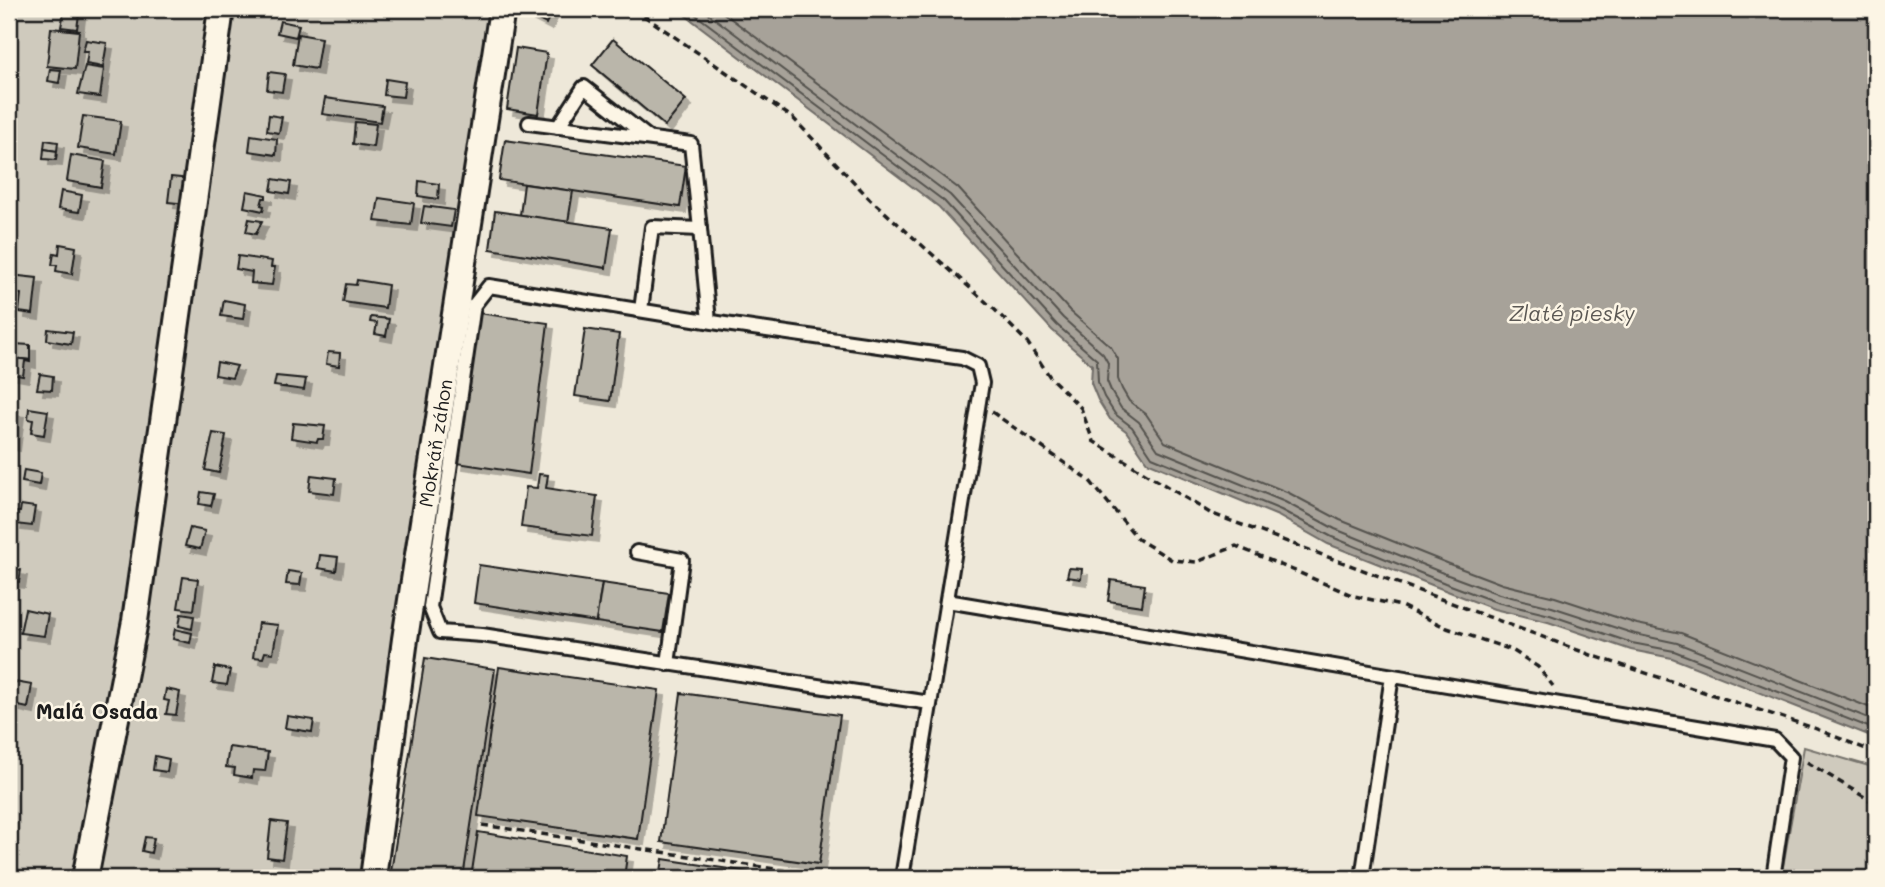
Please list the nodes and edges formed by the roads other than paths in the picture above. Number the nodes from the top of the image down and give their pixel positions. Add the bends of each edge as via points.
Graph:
1 (221, 9) edge
2 (502, 9) edge
3 (529, 123) dead end
4 (558, 127) junction
5 (650, 139) junction
6 (700, 229) junction
7 (641, 310) junction
8 (709, 321) junction
9 (638, 552) dead end
10 (947, 601) junction
11 (668, 664) junction
12 (1392, 676) junction
13 (930, 704) junction
14 (85, 878) edge
15 (373, 878) edge
16 (902, 878) edge
17 (1362, 878) edge
18 (1773, 878) edge

1 - 14 street via 135,621
2 - 15 street, Mokráň záhon
3 - 4 lane
4 - 5 lane
4 - 5 lane via 584,87
5 - 6 lane via 691,144
6 - 7 lane via 652,227
6 - 8 lane
7 - 8 lane
7 - 11 lane via 489,285 474,305 430,607 439,632
8 - 10 lane via 962,359 978,366 982,383
9 - 11 lane via 682,560
10 - 12 lane
10 - 13 lane
11 - 13 lane
12 - 17 lane
12 - 18 lane via 1775,740 1791,757
13 - 16 lane

